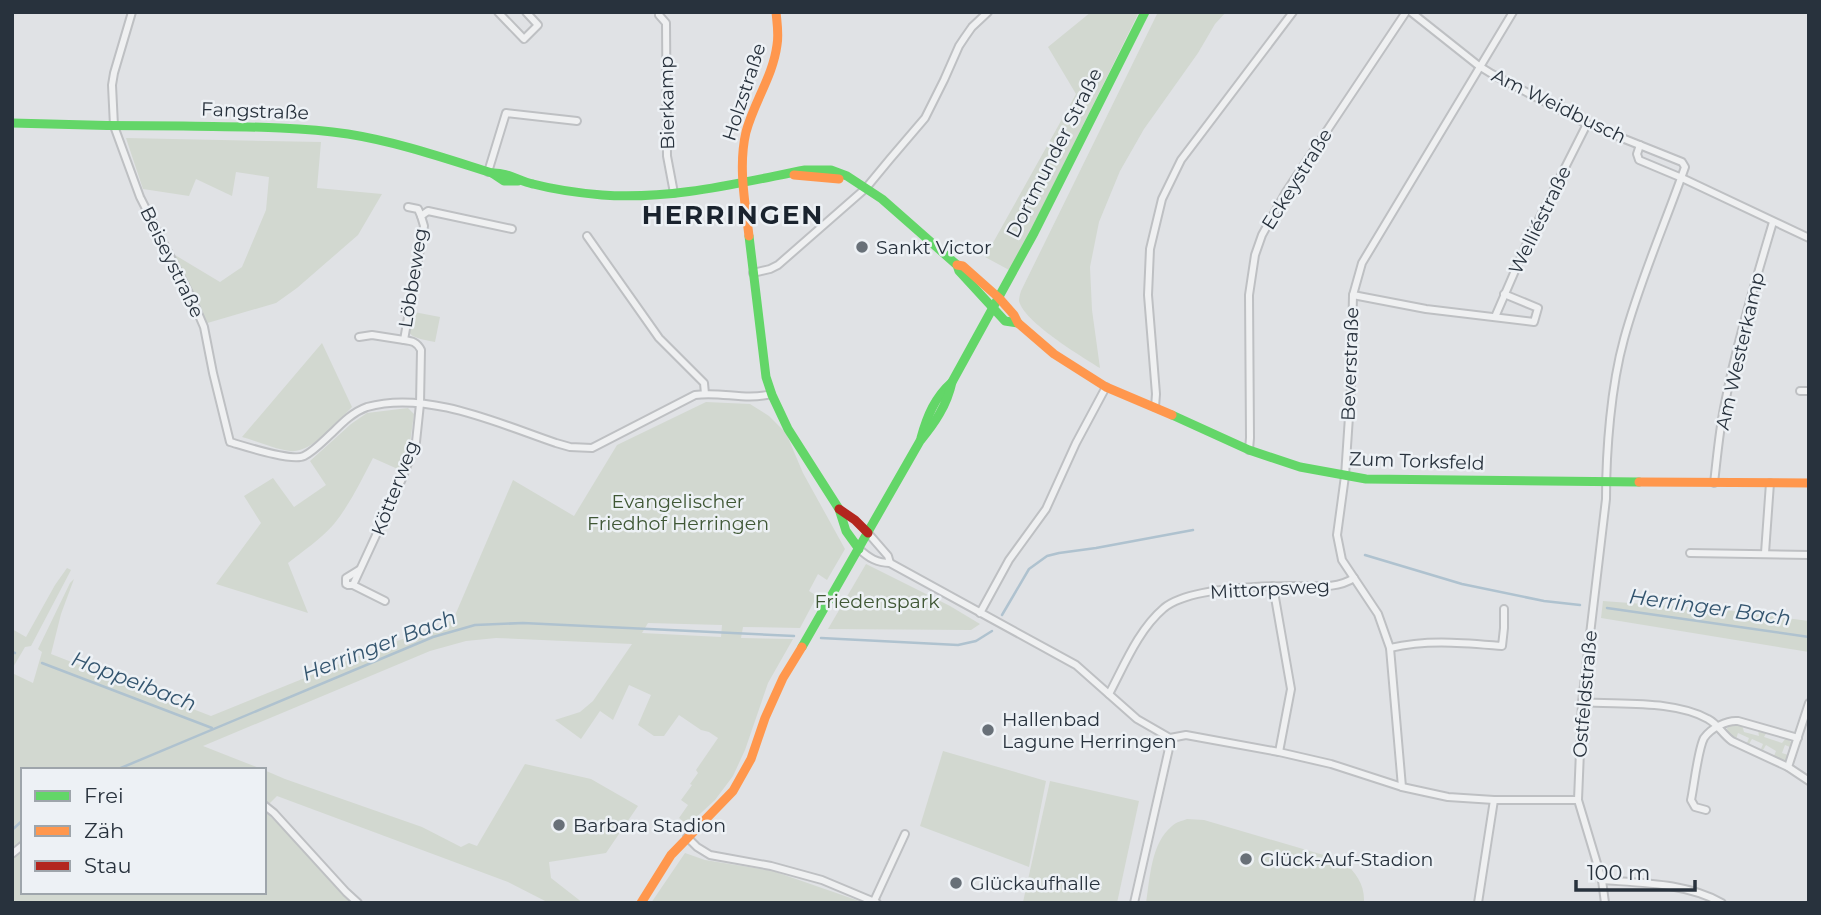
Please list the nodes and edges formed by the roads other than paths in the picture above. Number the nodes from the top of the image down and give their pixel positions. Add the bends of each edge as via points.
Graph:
1 (132, 12) edge
2 (498, 12) edge
3 (526, 12) edge
4 (776, 12) edge
5 (988, 12) edge
6 (1145, 12) edge
7 (1293, 12) edge
8 (1408, 12) edge
9 (1513, 12) edge
10 (659, 15) dead end
11 (1479, 66) junction
12 (577, 121) dead end
13 (12, 123) edge
14 (1587, 124) junction
15 (114, 126) junction
16 (1640, 145) junction
17 (490, 172) junction
18 (1682, 178) junction
19 (743, 182) junction
20 (866, 188) junction
21 (674, 193) junction
22 (408, 207) dead end
23 (421, 216) junction
24 (1773, 222) junction
25 (512, 229) dead end
26 (587, 236) dead end
27 (1809, 238) edge
28 (957, 265) junction
29 (753, 273) junction
30 (1504, 294) junction
31 (1353, 295) junction
32 (999, 298) junction
33 (993, 309) junction
34 (1495, 317) junction
35 (1018, 323) junction
36 (359, 337) dead end
37 (404, 340) junction
38 (1106, 387) junction
39 (1800, 391) dead end
40 (1809, 391) edge
41 (705, 394) junction
42 (771, 394) junction
43 (420, 404) junction
44 (1154, 407) junction
45 (1248, 450) junction
46 (1345, 476) junction
47 (1606, 481) junction
48 (1714, 483) junction
49 (1770, 483) junction
50 (1809, 483) edge
51 (839, 509) junction
52 (868, 533) junction
53 (859, 549) junction
54 (1690, 553) dead end
55 (1765, 553) junction
56 (1809, 555) edge
57 (890, 563) junction
58 (1354, 578) junction
59 (1273, 586) junction
60 (385, 601) dead end
61 (1504, 609) dead end
62 (980, 613) junction
63 (1390, 648) junction
64 (1109, 694) junction
65 (1582, 702) junction
66 (1809, 703) edge
67 (1717, 727) junction
68 (1170, 738) junction
69 (1798, 738) junction
70 (1279, 752) junction
71 (1788, 767) junction
72 (1809, 781) edge
73 (1402, 787) junction
74 (1494, 800) junction
75 (1578, 800) junction
76 (266, 807) edge
77 (1706, 810) dead end
78 (905, 834) dead end
79 (687, 837) junction
80 (1602, 880) junction
81 (875, 902) edge
82 (358, 903) edge
83 (641, 903) edge
84 (1134, 903) edge
85 (1478, 903) edge
86 (1605, 903) edge
87 (1722, 903) edge

1 - 15 street, Beiseystraße via 112,85
2 - 3 street via 524,39 538,25
4 - 19 main road, Holzstraße via 776,58 747,129
5 - 20 street via 959,46 925,118
6 - 32 main road, Dortmunder Straße
7 - 44 street via 1181,160 1162,199 1150,249 1148,295
8 - 11 street, Am Weidbusch
8 - 45 street, Eckeystraße via 1262,235 1249,295
9 - 11 street, Beverstraße
10 - 21 street, Bierkamp via 666,23 667,156
11 - 14 street, Am Weidbusch
11 - 31 street, Beverstraße via 1362,263
12 - 17 street via 506,113
13 - 15 main road, Fangstraße
14 - 16 street, Am Weidbusch
14 - 30 street, Welliéstraße
15 - 17 main road, Fangstraße via 326,131 372,138
15 - 43 street, Beiseystraße via 140,197 204,327 230,442 303,457 355,413 381,405
16 - 18 street, Am Weidbusch via 1639,160
16 - 18 street, Am Weidbusch via 1682,162
17 - 21 main road, Fangstraße via 509,183 601,194
18 - 24 street, Am Weidbusch
18 - 47 street, Ostfeldstraße via 1624,339
19 - 20 main road, Fangstraße via 789,174 853,181
19 - 21 main road, Fangstraße
19 - 29 main road, Holzstraße
20 - 28 main road, Fangstraße
20 - 29 street via 778,265
22 - 23 street, Löbbeweg via 418,209
23 - 25 street, Löbbeweg via 428,211
23 - 37 street, Löbbeweg via 424,226
24 - 27 street, Am Weidbusch
24 - 48 street, Am Westerkamp via 1730,376
26 - 41 street via 659,338 704,383
28 - 32 main road, Fangstraße
28 - 33 main road, Fangstraße
29 - 42 main road, Holzstraße
30 - 34 street, Welliéstraße
30 - 34 street via 1538,308 1534,321
31 - 34 street
31 - 46 street, Beverstraße
32 - 33 main road, Dortmunder Straße
32 - 35 main road, Zum Torksfeld
33 - 35 main road, Zum Torksfeld via 1004,321
33 - 52 main road, Dortmunder Straße via 948,397
35 - 38 main road, Zum Torksfeld via 1054,354
36 - 37 street, Löbbeweg
37 - 43 street, Löbbeweg via 414,341 421,350
38 - 44 main road, Zum Torksfeld
38 - 62 street via 1046,509 1009,560
39 - 40 street
41 - 42 street via 747,398
41 - 43 street via 586,449 458,409
42 - 51 main road, Holzstraße
43 - 60 street, Kötterweg via 412,454 353,585
44 - 45 main road, Zum Torksfeld
45 - 46 main road, Zum Torksfeld
46 - 47 main road, Zum Torksfeld
46 - 58 street, Beverstraße via 1337,535 1342,560
47 - 48 main road, Zum Torksfeld
47 - 65 street, Ostfeldstraße
48 - 49 main road, Zum Torksfeld
49 - 50 main road, Zum Torksfeld
49 - 55 street
51 - 52 main road
51 - 53 main road via 848,535
52 - 53 main road, Dortmunder Straße
52 - 57 street
53 - 57 street via 874,561
53 - 79 main road, Dortmunder Straße via 783,678 746,770 721,805
54 - 55 street
55 - 56 street
57 - 62 street
58 - 59 street, Mittorpsweg via 1334,586
58 - 63 street, Beverstraße via 1378,614
59 - 64 street, Mittorpsweg via 1200,593 1165,607 1142,634
59 - 70 street via 1291,689
61 - 63 street via 1502,646 1436,642
62 - 64 street via 1076,665
63 - 73 street, Beverstraße
64 - 68 street via 1137,719
65 - 67 street via 1686,710
65 - 75 street, Ostfeldstraße
66 - 69 street
67 - 69 street via 1731,720
67 - 71 street via 1732,741
67 - 77 street via 1703,741 1691,800
68 - 70 street via 1186,735
68 - 84 street
69 - 71 street
70 - 73 street
71 - 72 street
73 - 74 street
74 - 75 street
74 - 85 street
75 - 80 street, Ostfeldstraße
76 - 82 street
78 - 81 street
79 - 81 street via 710,855 822,880
79 - 83 main road, Dortmunder Straße
80 - 86 street, Ostfeldstraße
80 - 87 street via 1693,890

